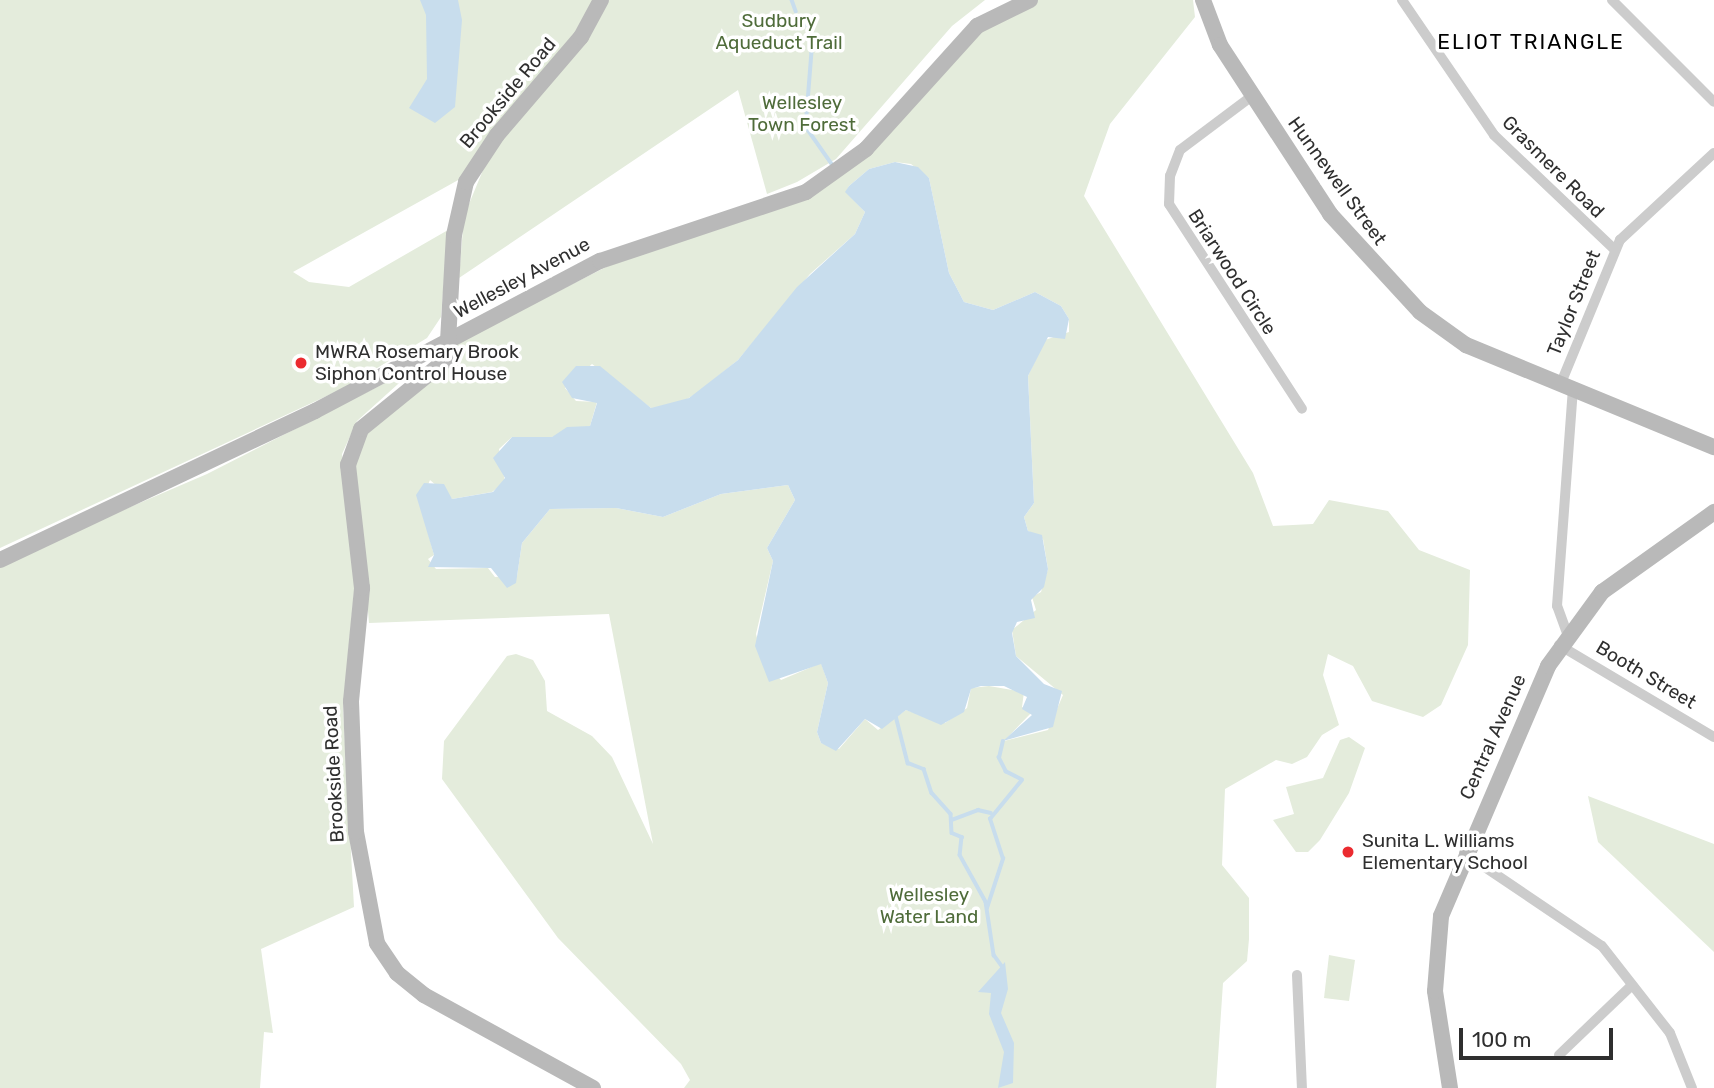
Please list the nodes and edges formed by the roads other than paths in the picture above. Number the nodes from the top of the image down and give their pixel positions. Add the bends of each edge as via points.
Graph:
1 (601, 0) edge
2 (1030, 0) edge
3 (1203, 0) edge
4 (1402, 0) edge
5 (1612, 0) edge
6 (1252, 96) junction
7 (1714, 102) edge
8 (1714, 153) edge
9 (1614, 249) junction
10 (447, 342) junction
11 (1567, 385) junction
12 (1302, 410) dead end
13 (1714, 447) edge
14 (1714, 512) edge
15 (0, 560) edge
16 (1563, 639) junction
17 (1714, 737) edge
18 (1464, 853) junction
19 (1297, 975) dead end
20 (1631, 986) junction
21 (1559, 1055) dead end
22 (593, 1088) edge
23 (1302, 1088) edge
24 (1450, 1088) edge
25 (1692, 1088) edge

1 - 10 main road, Brookside Road via 581,37 490,144 466,182 455,225
2 - 10 main road, Wellesley Avenue via 977,26 887,129 816,186 611,256
3 - 6 main road, Hunnewell Street via 1211,31
4 - 9 street, Grasmere Road via 1494,135
5 - 7 street
6 - 11 main road, Hunnewell Street via 1343,231 1399,292 1466,345
6 - 12 street, Briarwood Circle via 1181,150 1170,176 1169,204
8 - 9 street, Taylor Street via 1637,219
9 - 11 street, Taylor Street
10 - 15 main road, Wellesley Avenue via 197,470
10 - 22 main road, Brookside Road via 430,376 364,426 348,460 362,588 351,712 364,895 377,943 409,984
11 - 13 main road, Hunnewell Street
11 - 16 street, Taylor Street via 1557,603
14 - 16 main road, Central Avenue via 1618,579
16 - 17 street, Booth Street
16 - 18 main road, Central Avenue
18 - 20 street via 1580,928
18 - 24 main road, Central Avenue via 1445,903 1435,956 1436,1004
19 - 23 street
20 - 21 street
20 - 25 street via 1670,1033

